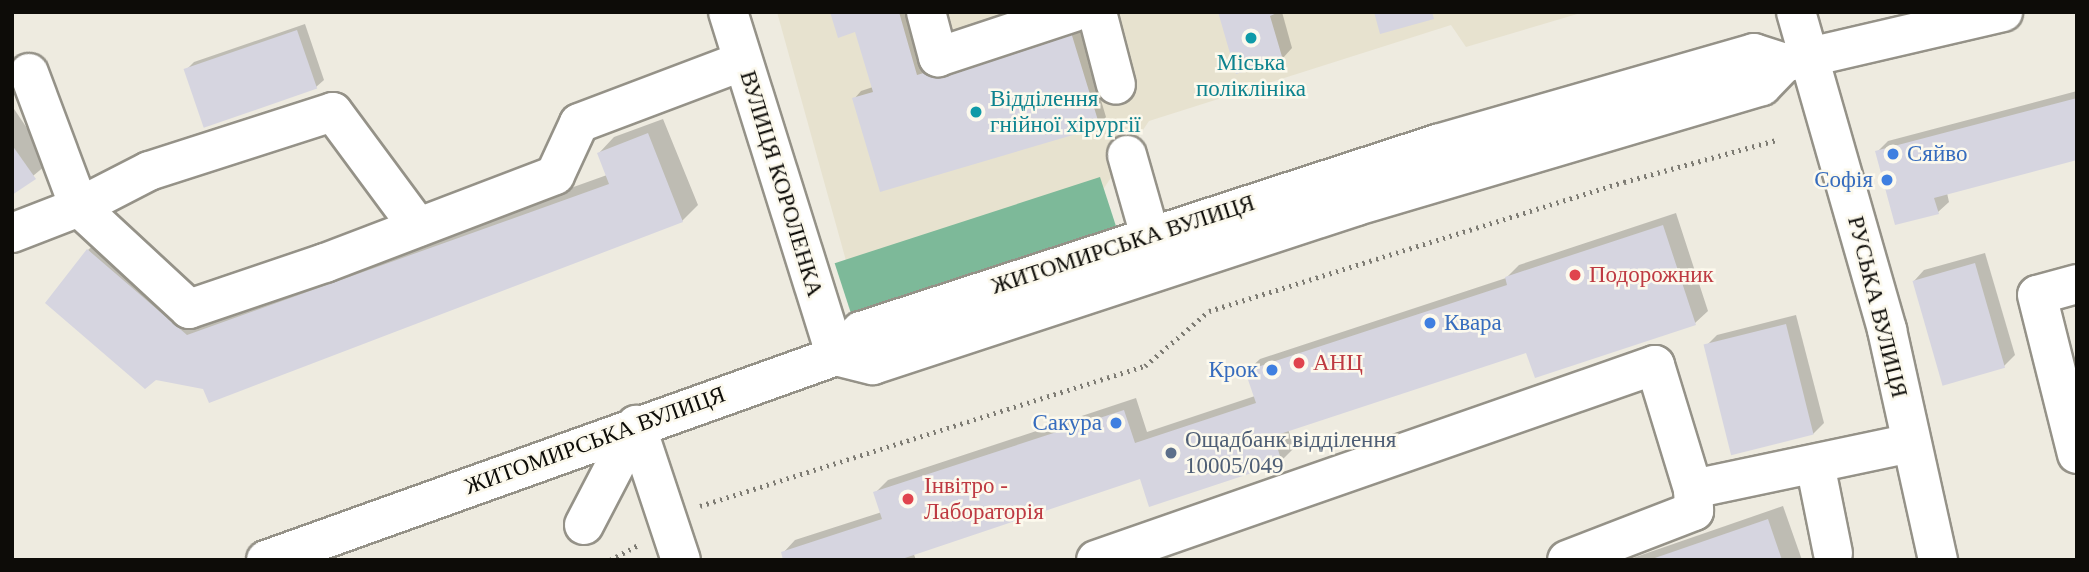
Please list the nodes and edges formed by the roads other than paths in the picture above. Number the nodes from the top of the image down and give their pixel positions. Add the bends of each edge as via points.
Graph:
1 (728, 12) edge
2 (926, 12) edge
3 (1074, 12) edge
4 (1097, 12) edge
5 (1796, 12) edge
6 (1994, 13) edge
7 (1796, 59) junction
8 (743, 61) junction
9 (29, 73) dead end
10 (1116, 85) dead end
11 (1126, 155) dead end
12 (79, 207) junction
13 (418, 227) junction
14 (12, 233) edge
15 (1150, 236) junction
16 (2077, 284) edge
17 (835, 356) junction
18 (636, 425) junction
19 (1911, 443) junction
20 (2077, 454) edge
21 (1815, 464) junction
22 (1693, 489) junction
23 (584, 525) dead end
24 (676, 543) edge
25 (1833, 553) dead end
26 (267, 560) edge
27 (1096, 560) edge
28 (1567, 560) edge
29 (1938, 560) edge

1 - 8 main road, ВУЛИЦЯ КОРОЛЕНКА
2 - 3 main road via 938,57
4 - 10 main road
5 - 7 main road, РУСЬКА ВУЛИЦЯ
6 - 7 main road, ЖИТОМИРСЬКА ВУЛИЦЯ
7 - 15 main road, ЖИТОМИРСЬКА ВУЛИЦЯ via 1754,53 1437,144
7 - 17 main road via 1762,86 1357,206 873,365
7 - 19 main road, РУСЬКА ВУЛИЦЯ via 1887,330
8 - 13 main road via 579,123 555,174
8 - 17 main road, ВУЛИЦЯ КОРОЛЕНКА
9 - 12 main road
11 - 15 main road
12 - 13 main road via 189,309
12 - 13 main road via 149,171 333,112
12 - 14 main road
15 - 17 main road, ЖИТОМИРСЬКА ВУЛИЦЯ via 861,331
16 - 20 main road via 2037,295
17 - 18 main road, ЖИТОМИРСЬКА ВУЛИЦЯ
18 - 23 main road
18 - 24 main road
18 - 26 main road, ЖИТОМИРСЬКА ВУЛИЦЯ
19 - 21 main road
19 - 29 main road, РУСЬКА ВУЛИЦЯ
21 - 22 main road
21 - 25 main road
22 - 27 main road via 1656,365
22 - 28 main road via 1694,511

